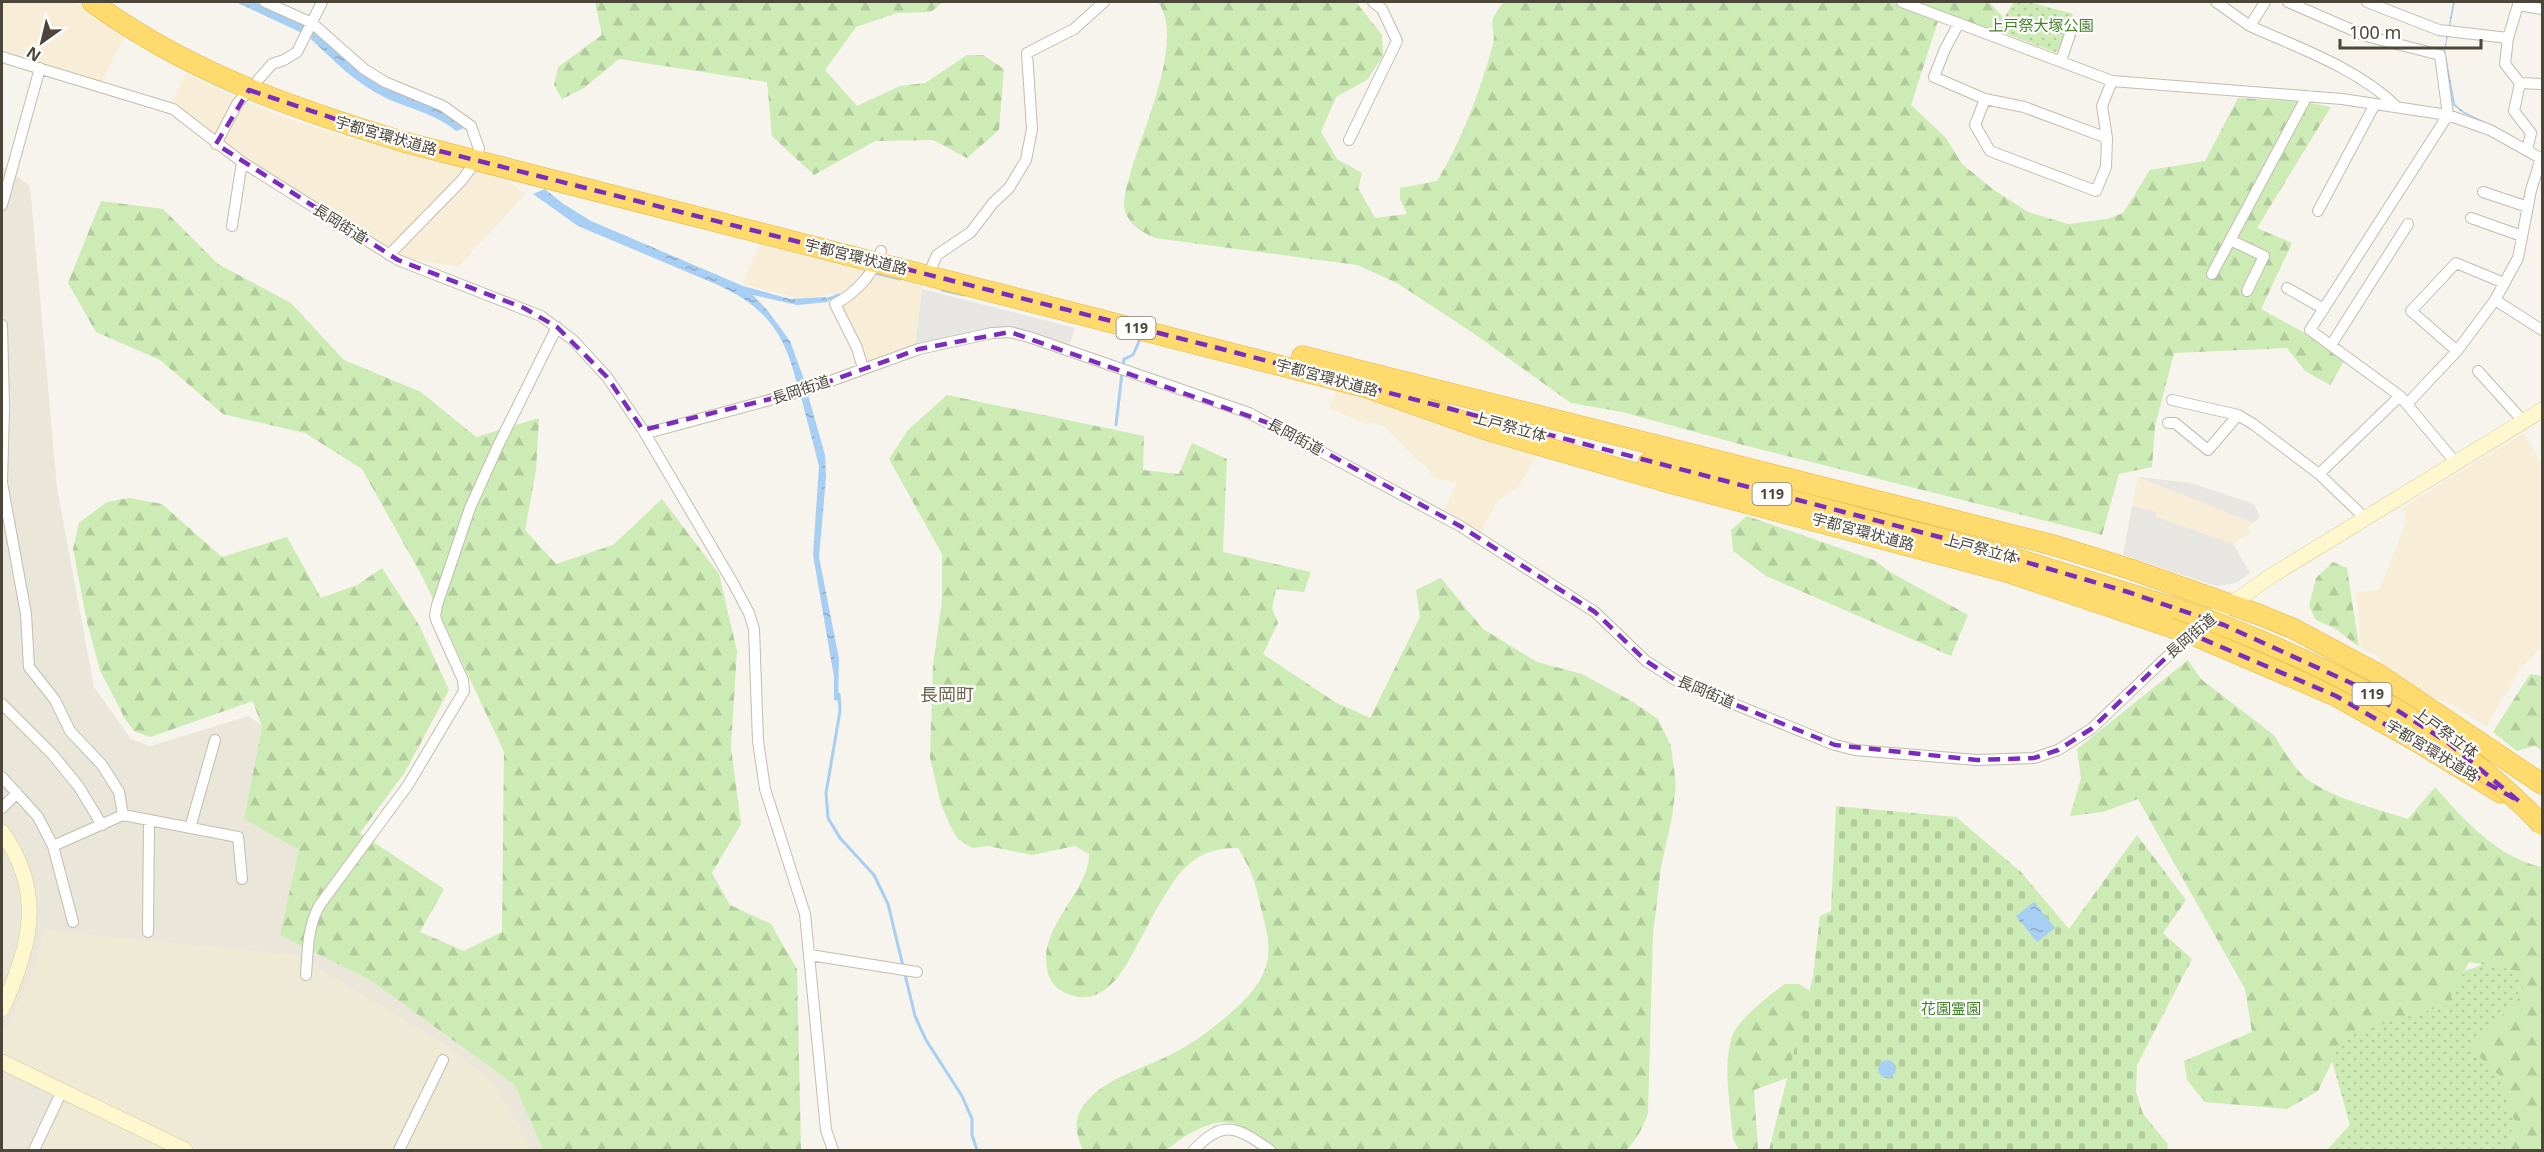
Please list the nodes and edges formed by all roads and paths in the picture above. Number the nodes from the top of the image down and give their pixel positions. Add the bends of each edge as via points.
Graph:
1 (92, 2) edge
2 (114, 2) edge
3 (265, 2) edge
4 (322, 2) edge
5 (1104, 2) edge
6 (1374, 2) edge
7 (1902, 2) edge
8 (2216, 2) edge
9 (2265, 2) edge
10 (2288, 2) edge
11 (2367, 2) edge
12 (2542, 9) edge
13 (312, 23) junction
14 (1959, 23) junction
15 (2073, 25) dead end
16 (2250, 26) junction
17 (2508, 38) junction
18 (2, 57) edge
19 (2061, 61) junction
20 (40, 68) junction
21 (2112, 81) junction
22 (2520, 83) junction
23 (2542, 84) edge
24 (254, 85) junction
25 (2307, 96) junction
26 (1985, 99) junction
27 (2375, 104) junction
28 (2396, 106) junction
29 (2448, 115) junction
30 (2107, 138) junction
31 (1349, 140) dead end
32 (216, 144) junction
33 (2527, 150) junction
34 (477, 155) junction
35 (2542, 158) edge
36 (242, 162) junction
37 (2483, 192) dead end
38 (2, 205) edge
39 (2528, 207) junction
40 (2318, 211) dead end
41 (2471, 218) dead end
42 (2408, 224) dead end
43 (232, 226) dead end
44 (2522, 236) junction
45 (2230, 240) junction
46 (389, 255) junction
47 (879, 257) junction
48 (930, 269) junction
49 (2212, 274) dead end
50 (2504, 283) junction
51 (2287, 288) dead end
52 (2247, 291) dead end
53 (2495, 300) junction
54 (2324, 309) junction
55 (2, 325) edge
56 (557, 327) junction
57 (2542, 330) edge
58 (2331, 345) junction
59 (2457, 351) junction
60 (863, 368) junction
61 (2478, 371) dead end
62 (1372, 381) junction
63 (2172, 400) dead end
64 (2404, 400) junction
65 (2541, 414) edge
66 (2238, 416) junction
67 (2524, 422) junction
68 (2168, 423) dead end
69 (643, 430) junction
70 (2456, 463) junction
71 (2319, 474) junction
72 (2, 483) edge
73 (2365, 519) junction
74 (2176, 604) junction
75 (2229, 604) junction
76 (2191, 634) junction
77 (2, 704) edge
78 (215, 740) dead end
79 (2, 777) edge
80 (2542, 784) edge
81 (17, 792) junction
82 (2, 808) edge
83 (2542, 812) edge
84 (123, 815) junction
85 (149, 820) junction
86 (102, 825) junction
87 (2542, 825) edge
88 (190, 828) junction
89 (2, 832) edge
90 (2, 846) edge
91 (53, 846) junction
92 (242, 879) dead end
93 (73, 922) dead end
94 (148, 932) dead end
95 (810, 955) junction
96 (917, 972) dead end
97 (306, 975) dead end
98 (2, 987) edge
99 (2, 1009) edge
100 (443, 1060) dead end
101 (2, 1062) edge
102 (62, 1091) junction
103 (34, 1150) edge
104 (185, 1150) edge
105 (399, 1150) edge
106 (833, 1150) edge
107 (1194, 1150) edge
108 (1270, 1150) edge

1 - 24 highway, 宇都宮環状道路 / 119 via 181,58
2 - 24 highway, 宇都宮環状道路 / 119
3 - 13 street
4 - 13 street
5 - 48 street via 1074,29 1027,53 1032,129 1026,160 1009,188 970,232 937,255
6 - 31 street via 1382,9 1397,41
7 - 14 street
8 - 16 street
9 - 16 street
10 - 29 street via 2366,36 2440,55
11 - 17 street via 2439,30
12 - 17 street via 2518,5
13 - 24 street via 297,52 272,64
13 - 34 street via 364,69 443,106 471,126
14 - 19 street
14 - 26 street via 1934,77
15 - 19 street
16 - 28 street via 2333,64
17 - 22 street via 2505,64
18 - 20 street, 長岡街道
19 - 21 street
20 - 32 street, 長岡街道 via 162,104 184,116
20 - 38 street
21 - 25 street
21 - 30 street via 2102,106
22 - 23 street
22 - 33 street via 2514,111 2531,133
24 - 32 street via 237,104
24 - 34 highway, 宇都宮環状道路 / 119 via 332,120
25 - 27 street
25 - 45 street
26 - 30 street via 2024,107
26 - 30 street via 1975,125 1990,151 2096,191 2106,167
27 - 28 street
27 - 40 street
28 - 29 street
29 - 33 street via 2490,130
29 - 54 street
32 - 36 street, 長岡街道
33 - 35 street
34 - 46 street via 462,180
34 - 47 highway, 宇都宮環状道路 / 119
35 - 39 street
36 - 43 street
36 - 46 street, 長岡街道
37 - 39 street
39 - 44 street
41 - 44 street
42 - 58 street
44 - 50 street via 2518,258
45 - 49 street
45 - 52 street via 2264,256
46 - 56 street, 長岡街道 via 524,308
47 - 48 highway, 宇都宮環状道路 / 119
47 - 60 street via 874,269 836,304
48 - 62 highway, 宇都宮環状道路 / 119
50 - 53 street
50 - 59 street via 2456,262 2411,311
51 - 54 street
53 - 57 street
53 - 59 street
54 - 58 street via 2310,330
55 - 72 street
56 - 69 street, 長岡街道 via 607,377
56 - 97 street via 470,508 437,605 435,616 463,680 464,691 408,785 311,921
58 - 64 street
59 - 64 street
60 - 69 street, 長岡街道 via 803,391 651,432
60 - 76 street, 長岡街道 via 919,349 1010,332 1250,413 1460,526 1595,612 1647,661 1677,681 1855,750 1977,760 2034,758 2058,750 2091,729
61 - 67 street
62 - 74 highway, 上戸祭立体 / 119 via 2003,545
62 - 75 highway, 宇都宮環状道路 / 119 via 2053,545
62 - 76 highway, 宇都宮環状道路 / 119 via 1490,431 1664,481 1951,555
63 - 66 street
64 - 70 street
64 - 71 street
65 - 67 street, 長岡街道
66 - 68 street via 2208,450 2175,423
66 - 71 street
67 - 70 street, 長岡街道
69 - 95 street via 751,621 765,789 799,889
70 - 73 street, 長岡街道
71 - 73 street
72 - 84 street via 26,614 29,667 55,700 70,731 102,765 119,792
73 - 75 street, 長岡街道
74 - 83 highway, 上戸祭立体 / 119 via 2232,618 2371,684 2470,749
74 - 87 highway, 上戸祭立体 / 119, bridge via 2362,688 2447,742
75 - 76 street, 長岡街道
75 - 80 highway, 宇都宮環状道路 / 119 via 2332,648
76 - 83 highway, 宇都宮環状道路 / 119 via 2336,696 2491,788
77 - 86 street via 53,755
78 - 88 street
79 - 81 street
81 - 82 street
81 - 91 street via 38,817
84 - 85 street
84 - 86 street
85 - 88 street
85 - 94 street
86 - 91 street
88 - 92 street via 238,837
89 - 99 street via 27,883 30,921 24,956
90 - 98 street via 17,884 20,921 15,952
91 - 93 street
95 - 96 street
95 - 106 street via 826,1130
100 - 105 street
101 - 102 street
102 - 103 street
102 - 104 street
107 - 108 street via 1209,1134 1226,1129 1247,1134

